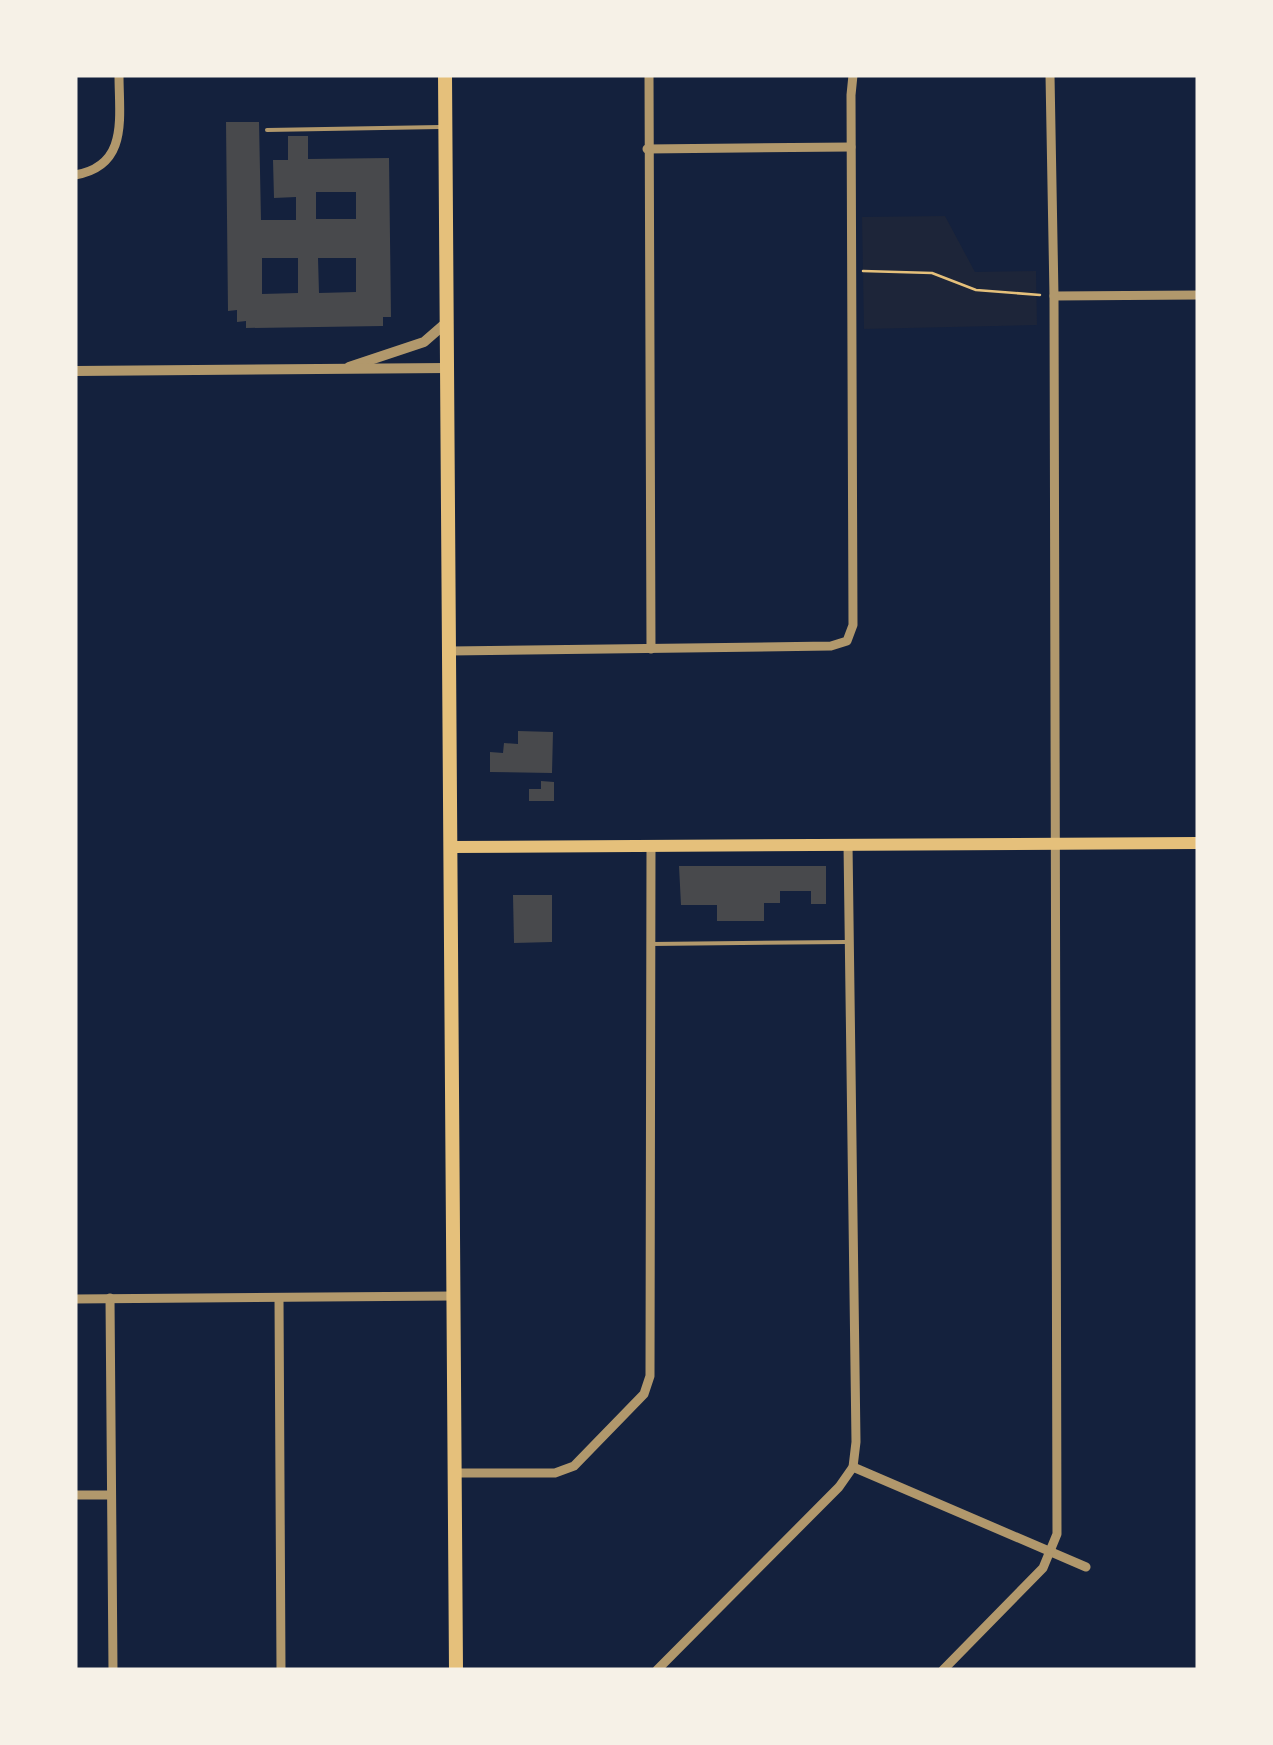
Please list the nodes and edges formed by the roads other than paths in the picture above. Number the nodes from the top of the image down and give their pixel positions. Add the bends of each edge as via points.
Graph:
1 (119, 75) edge
2 (444, 75) edge
3 (649, 75) edge
4 (853, 75) edge
5 (1050, 75) edge
6 (445, 127) junction
7 (267, 130) dead end
8 (851, 148) junction
9 (647, 149) junction
10 (75, 175) edge
11 (1198, 295) edge
12 (1054, 296) junction
13 (446, 322) junction
14 (447, 368) junction
15 (343, 370) junction
16 (75, 371) edge
17 (650, 649) junction
18 (450, 651) junction
19 (1198, 843) edge
20 (848, 844) junction
21 (1056, 844) junction
22 (651, 846) junction
23 (451, 847) junction
24 (850, 942) junction
25 (651, 944) junction
26 (453, 1296) junction
27 (110, 1298) junction
28 (279, 1298) junction
29 (75, 1299) edge
30 (854, 1467) junction
31 (455, 1473) junction
32 (75, 1495) edge
33 (111, 1495) junction
34 (1052, 1552) junction
35 (1086, 1566) dead end
36 (113, 1670) edge
37 (281, 1670) edge
38 (456, 1670) edge
39 (656, 1670) edge
40 (944, 1670) edge

1 - 10 street via 112,158 94,172
2 - 6 main road
3 - 9 street
4 - 8 street
5 - 12 street
6 - 7 lane
6 - 13 main road
8 - 9 street
8 - 17 street via 853,625 847,640 832,646
9 - 17 street
11 - 12 street
12 - 21 street
13 - 14 main road
13 - 15 street via 424,342
14 - 15 street
14 - 18 main road
15 - 16 street
17 - 18 street
18 - 23 main road
19 - 21 main road
20 - 21 main road
20 - 22 main road
20 - 24 street
21 - 34 street via 1059,1501
22 - 23 main road
22 - 25 street
23 - 26 main road
24 - 25 lane
24 - 30 street
25 - 31 street via 650,1376 644,1394 574,1466 554,1473
26 - 28 street
26 - 31 main road
27 - 28 street
27 - 29 street
27 - 33 street
28 - 37 street
30 - 34 street
30 - 39 street
31 - 38 main road
32 - 33 street
33 - 36 street
34 - 35 street
34 - 40 street

